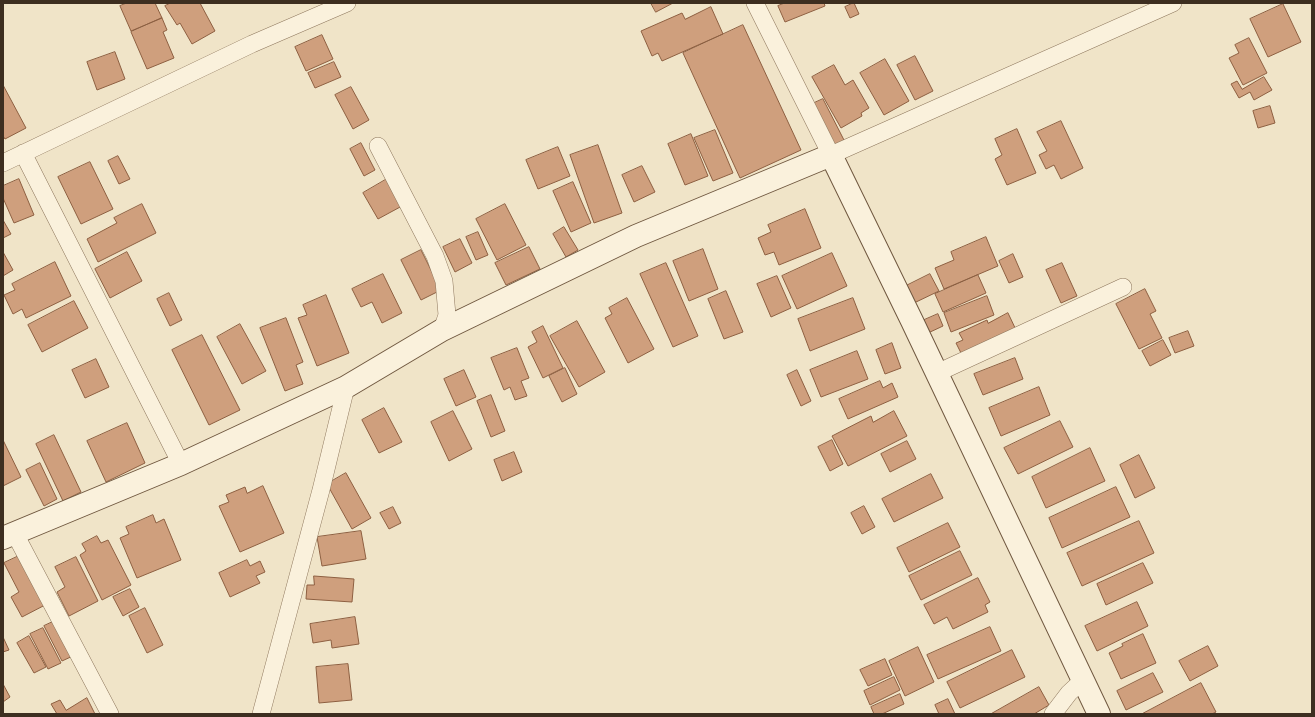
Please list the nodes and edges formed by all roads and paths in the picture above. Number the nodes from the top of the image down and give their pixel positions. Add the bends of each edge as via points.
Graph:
1 (347, 3) edge
2 (755, 3) edge
3 (1173, 3) edge
4 (378, 146) dead end
5 (23, 153) junction
6 (830, 155) junction
7 (3, 162) edge
8 (1123, 287) dead end
9 (442, 330) junction
10 (937, 373) junction
11 (346, 387) junction
12 (181, 464) junction
13 (9, 535) edge
14 (1083, 680) junction
15 (110, 714) edge
16 (261, 714) edge
17 (1053, 714) edge
18 (1099, 714) edge

1 - 5 street via 252,44
2 - 6 street
3 - 6 street
4 - 9 street via 435,256 444,281 447,315
5 - 7 street
5 - 12 street
6 - 9 street via 636,236
6 - 10 street
8 - 10 street
9 - 11 street
10 - 14 street
11 - 12 street
11 - 16 street
12 - 13 street
13 - 15 street
14 - 17 street
14 - 18 street

